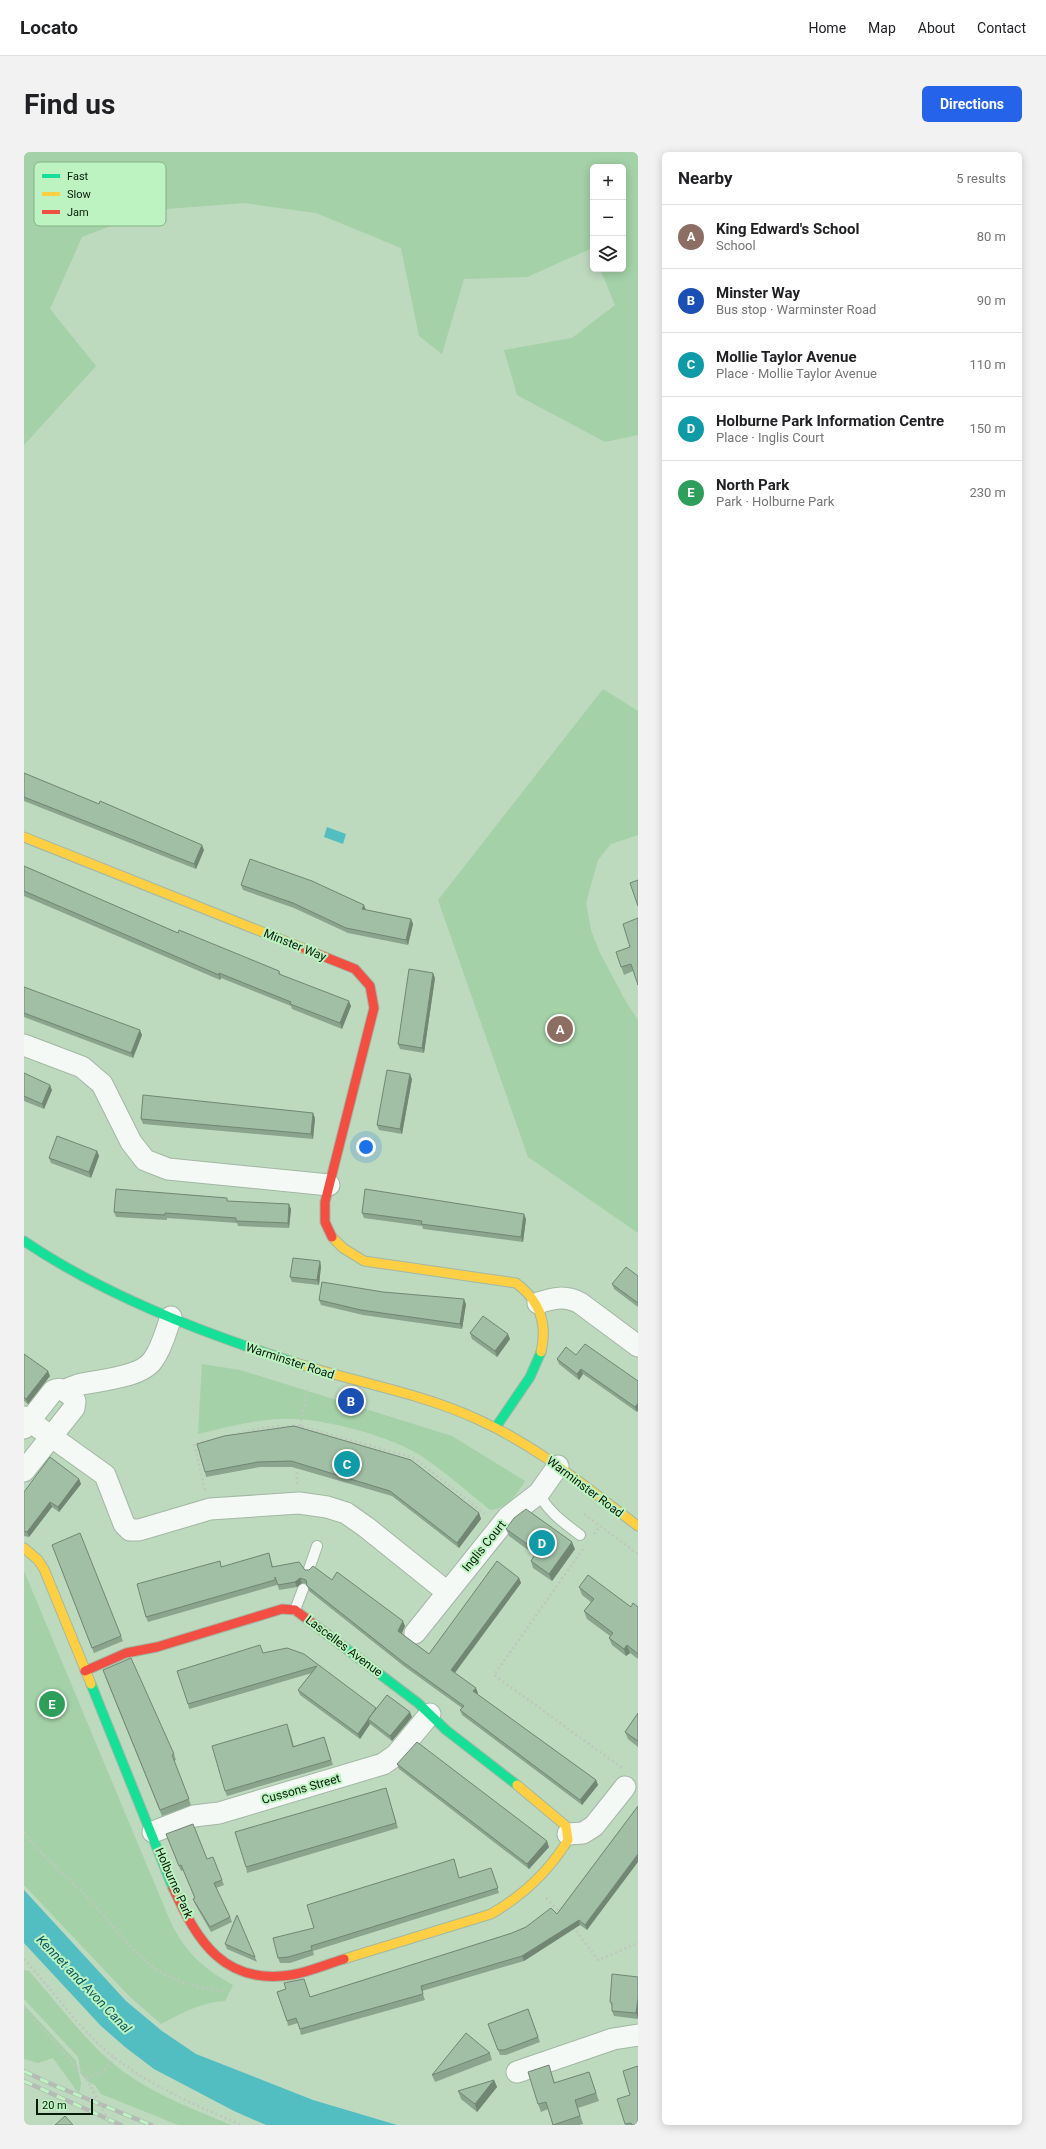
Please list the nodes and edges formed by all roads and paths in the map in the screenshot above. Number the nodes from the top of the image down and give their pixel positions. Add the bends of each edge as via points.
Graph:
1 (24, 837) edge
2 (24, 1045) edge
3 (329, 1185) junction
4 (24, 1241) edge
5 (538, 1303) junction
6 (171, 1317) junction
7 (638, 1346) edge
8 (66, 1392) junction
9 (307, 1393) dead end
10 (26, 1422) edge
11 (298, 1426) junction
12 (496, 1427) junction
13 (297, 1432) edge
14 (51, 1435) junction
15 (223, 1437) edge
16 (215, 1439) edge
17 (297, 1457) edge
18 (558, 1466) junction
19 (24, 1471) edge
20 (297, 1483) dead end
21 (539, 1493) junction
22 (210, 1509) junction
23 (500, 1526) junction
24 (600, 1526) dead end
25 (638, 1526) edge
26 (580, 1535) dead end
27 (590, 1539) dead end
28 (317, 1546) dead end
29 (586, 1546) dead end
30 (24, 1548) edge
31 (309, 1569) edge
32 (303, 1589) edge
33 (447, 1592) junction
34 (295, 1610) junction
35 (415, 1632) dead end
36 (85, 1671) junction
37 (430, 1714) junction
38 (625, 1779) joint
39 (565, 1827) junction
40 (24, 1832) edge
41 (152, 1832) junction
42 (542, 1894) dead end
43 (562, 1914) edge
44 (572, 1925) edge
45 (638, 1944) edge
46 (25, 1961) edge
47 (225, 1986) dead end
48 (24, 2008) edge
49 (638, 2035) edge
50 (114, 2057) junction
51 (517, 2072) dead end
52 (86, 2078) junction
53 (112, 2125) edge
54 (241, 2125) edge

1 - 3 main road, Minster Way via 354,969 370,986 374,1008
2 - 3 street via 82,1067 102,1084 130,1142 145,1160 168,1168
3 - 5 main road, Minster Way via 324,1213 331,1235 345,1252 364,1261 516,1284 528,1291
4 - 6 main road, Warminster Road via 99,1285
5 - 7 street via 559,1297 570,1298
5 - 12 main road via 542,1318 542,1350 538,1364
6 - 8 street via 154,1360 147,1367 128,1374 78,1384
6 - 12 main road, Warminster Road via 226,1341 346,1379 453,1408
8 - 10 street via 62,1388 53,1390
8 - 14 street via 75,1401 74,1408
9 - 11 path
10 - 14 street
11 - 13 path
11 - 15 path via 266,1426
11 - 23 path via 414,1458
12 - 18 main road, Warminster Road
14 - 19 street
14 - 22 street via 105,1475 124,1524 130,1530 139,1530
16 - 22 path via 194,1444
17 - 20 path
18 - 21 street, Inglis Court
18 - 25 main road, Warminster Road
21 - 23 street, Inglis Court via 519,1507
21 - 26 lane via 558,1517
22 - 33 street via 299,1503 346,1513
23 - 33 street, Inglis Court
24 - 27 path
28 - 31 lane
29 - 38 path via 494,1675
30 - 36 main road, Holburne Park via 44,1569
32 - 34 lane
33 - 35 street, Inglis Court
34 - 36 main road, Lascelles Avenue via 271,1611 157,1647 126,1653
34 - 37 main road, Lascelles Avenue
36 - 41 main road, Holburne Park
37 - 39 main road, Lascelles Avenue
37 - 41 street, Cussons Street via 396,1755 384,1764 219,1813 194,1816
38 - 39 street via 594,1826 583,1833
39 - 41 main road, Holburne Park via 568,1840 566,1845 532,1884 506,1907 491,1914 314,1969 292,1975 263,1976 241,1972 224,1964 207,1948 184,1910
40 - 47 path via 118,1932 159,1971 201,1988 224,1991
42 - 43 path
44 - 45 path via 598,1960
46 - 50 path via 94,2039
48 - 52 path
49 - 51 street via 614,2040
50 - 52 path via 100,2074
50 - 54 path via 148,2081
52 - 53 path, bridge

